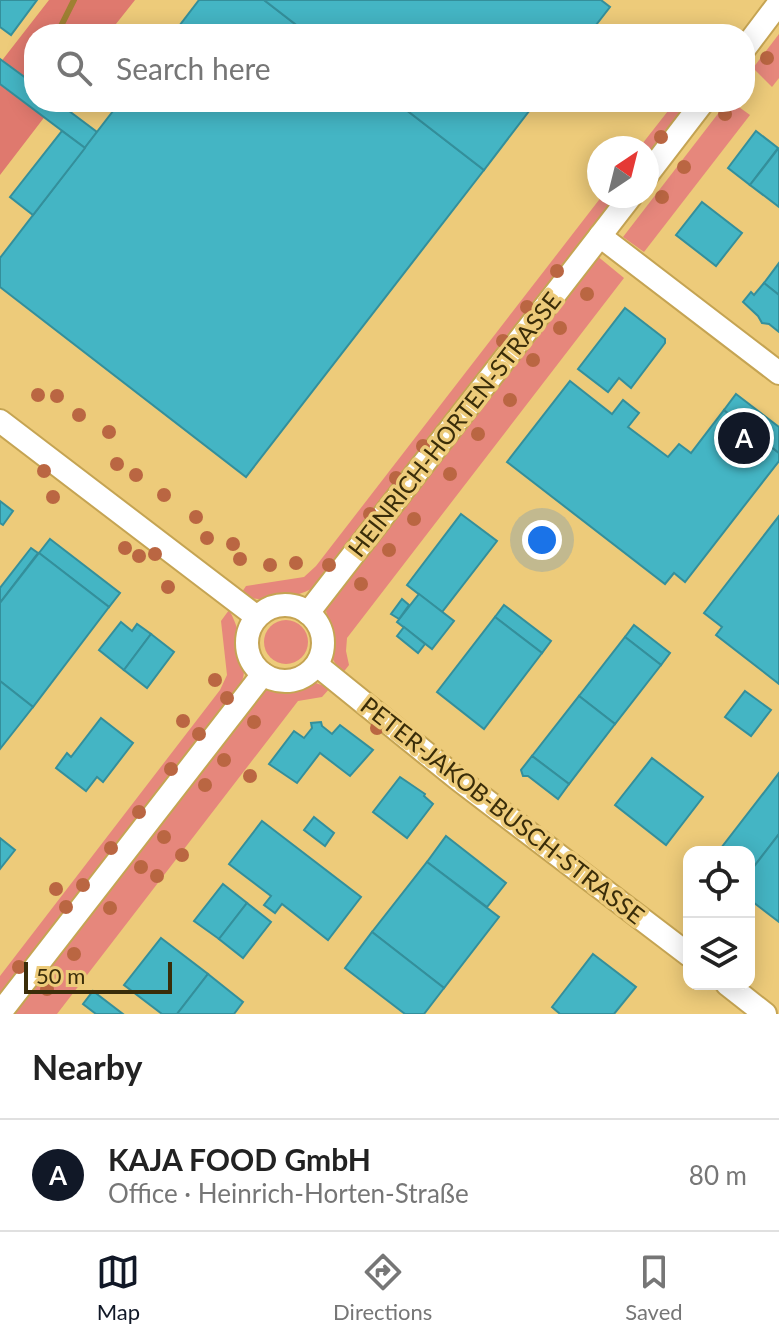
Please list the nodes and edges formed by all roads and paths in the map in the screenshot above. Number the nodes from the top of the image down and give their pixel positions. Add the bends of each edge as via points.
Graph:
1 (779, 3) edge
2 (755, 35) edge
3 (695, 112) edge
4 (659, 159) edge
5 (622, 208) edge
6 (600, 236) junction
7 (779, 373) edge
8 (0, 421) edge
9 (308, 613) junction
10 (257, 617) junction
11 (317, 665) junction
12 (263, 674) junction
13 (683, 950) edge
14 (731, 990) edge
15 (735, 990) edge
16 (0, 1013) edge
17 (739, 1014) edge
18 (765, 1014) edge

1 - 2 street
3 - 4 street
5 - 6 street, HEINRICH-HORTEN-STRASSE
6 - 7 street
6 - 9 street, HEINRICH-HORTEN-STRASSE
8 - 10 street
9 - 10 street via 287,605
9 - 11 street via 322,631
10 - 12 street via 247,646
11 - 12 street via 297,679 273,680
11 - 13 street, PETER-JAKOB-BUSCH-STRASSE
12 - 16 street
14 - 17 street
15 - 18 street

